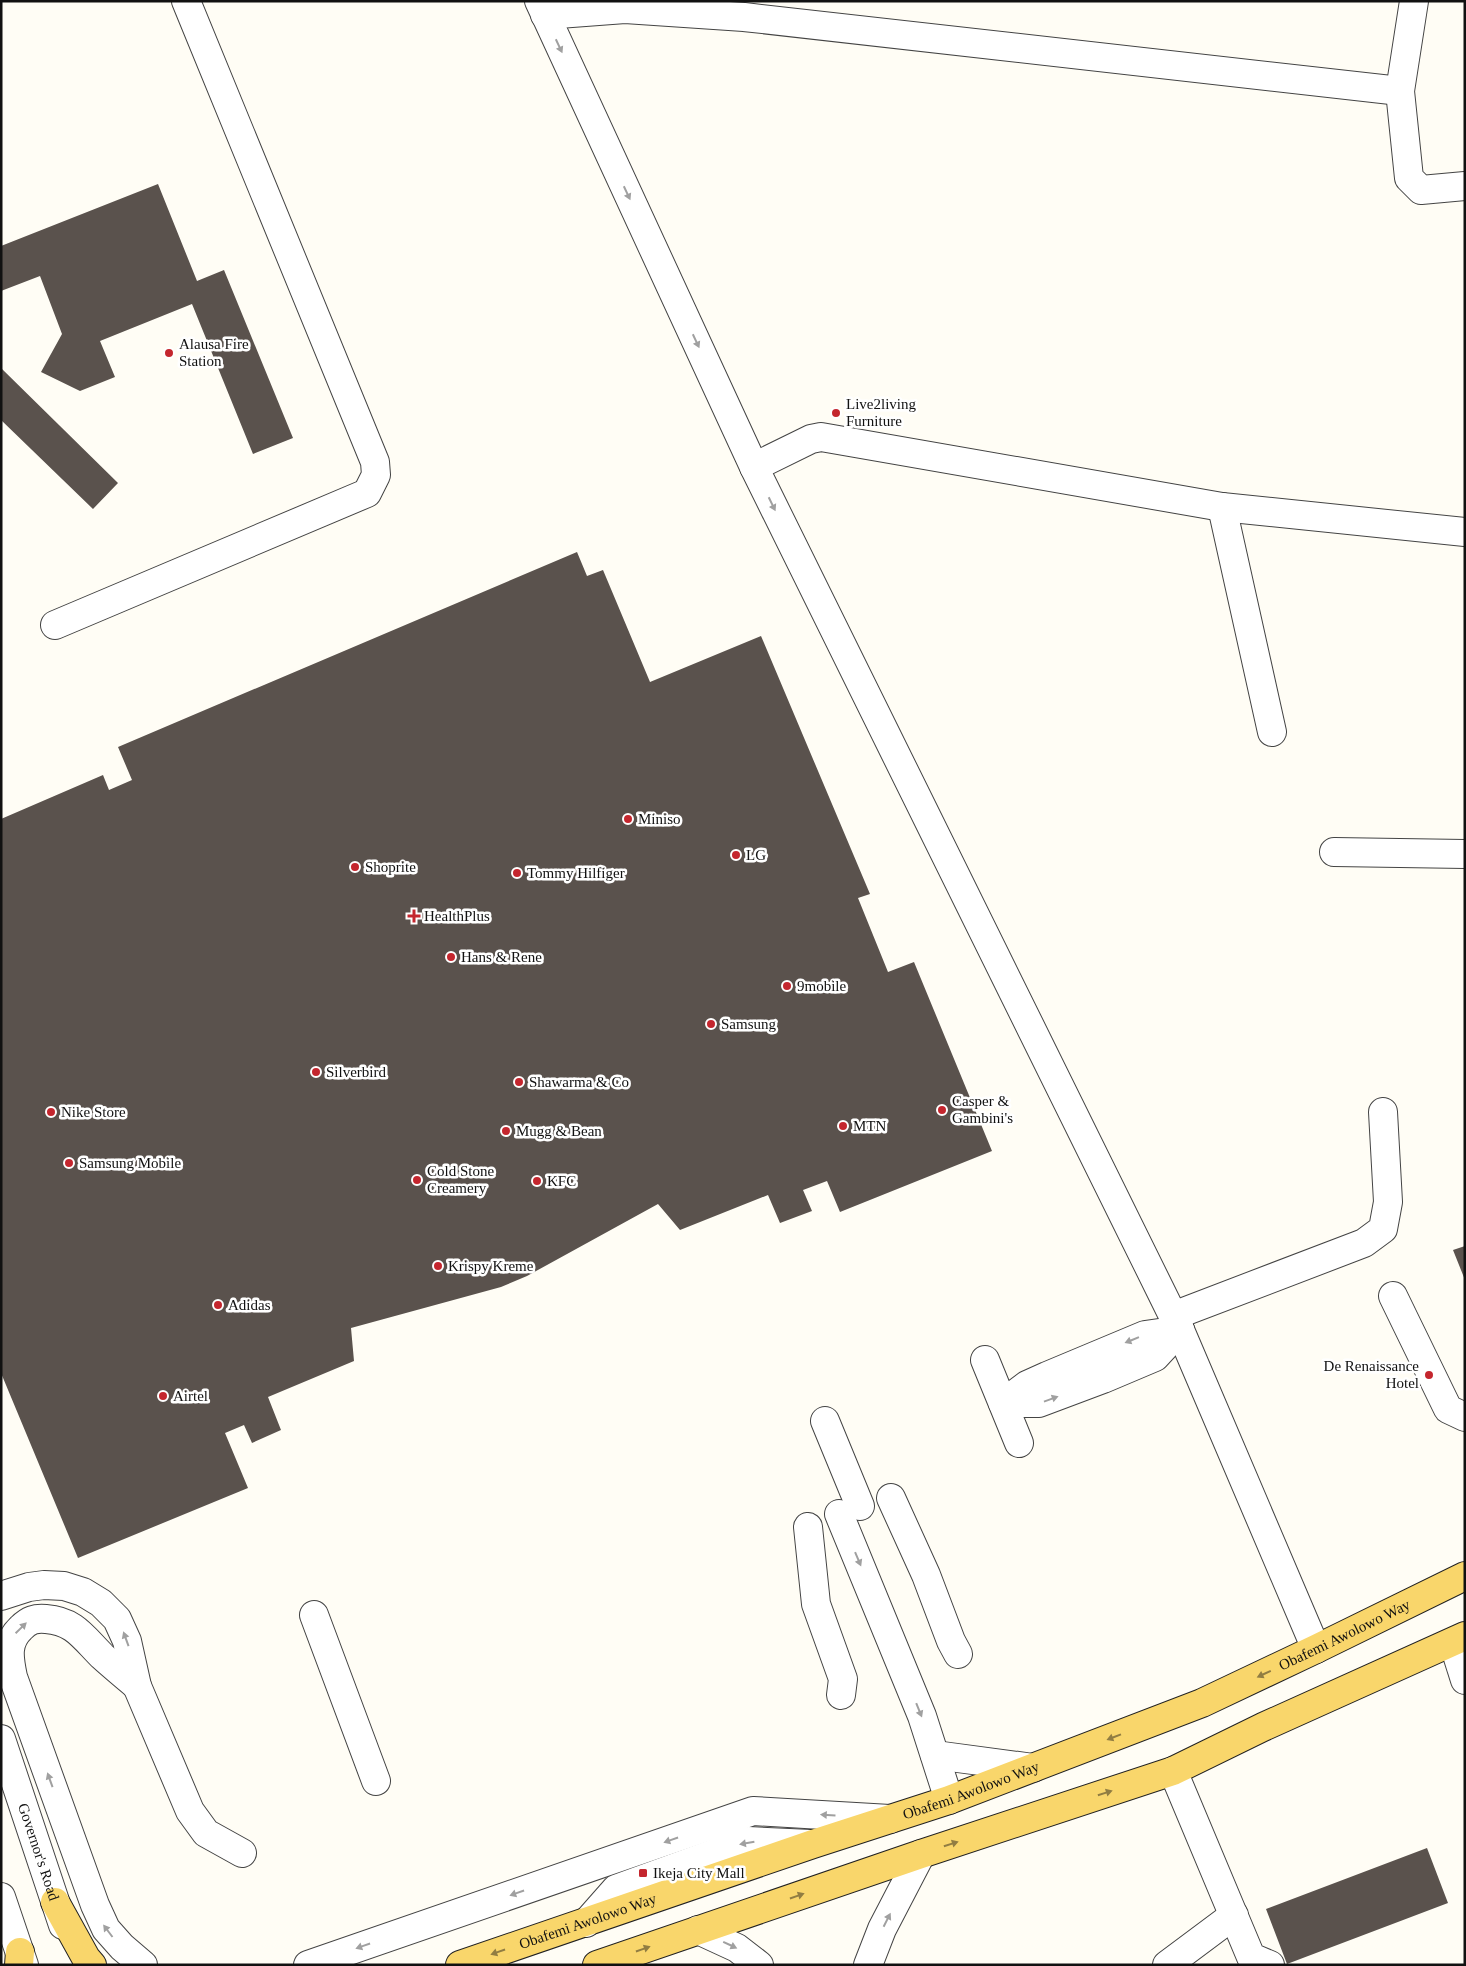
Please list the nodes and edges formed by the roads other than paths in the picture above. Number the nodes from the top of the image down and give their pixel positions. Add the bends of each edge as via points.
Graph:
1 (186, 1) edge
2 (1414, 1) edge
3 (542, 8) edge
4 (1400, 91) junction
5 (1465, 186) edge
6 (754, 467) junction
7 (1222, 507) junction
8 (1465, 532) edge
9 (55, 625) dead end
10 (1272, 732) dead end
11 (1334, 852) dead end
12 (1465, 854) edge
13 (1383, 1112) dead end
14 (1393, 1296) dead end
15 (1176, 1323) junction
16 (985, 1360) dead end
17 (1003, 1404) junction
18 (1465, 1417) edge
19 (825, 1421) dead end
20 (1019, 1443) dead end
21 (891, 1498) dead end
22 (808, 1527) dead end
23 (1465, 1576) edge
24 (1, 1596) edge
25 (314, 1615) dead end
26 (1459, 1639) edge
27 (1316, 1649) junction
28 (958, 1654) dead end
29 (1465, 1680) edge
30 (137, 1686) junction
31 (841, 1695) dead end
32 (1, 1739) edge
33 (935, 1755) junction
34 (1034, 1768) junction
35 (1173, 1771) junction
36 (376, 1781) dead end
37 (949, 1800) junction
38 (894, 1819) junction
39 (242, 1853) dead end
40 (921, 1854) junction
41 (1, 1897) edge
42 (55, 1902) junction
43 (1234, 1915) junction
44 (698, 1930) junction
45 (21, 1960) edge
46 (1258, 1962) edge
47 (76, 1965) edge
48 (92, 1965) edge
49 (143, 1965) edge
50 (308, 1965) edge
51 (460, 1965) edge
52 (597, 1965) edge
53 (758, 1965) edge
54 (868, 1965) edge
55 (1167, 1965) edge

1 - 9 street via 375,462 376,475 367,493
2 - 4 street
3 - 4 street via 625,9 744,17
3 -> 6 street
4 - 5 street via 1409,178 1421,190
6 - 7 street via 821,437
6 -> 15 street
7 - 8 street
7 - 10 street
11 - 12 street
13 - 15 street via 1388,1202 1383,1229 1364,1243
14 - 18 street via 1448,1409
15 - 17 street via 1027,1384
15 - 27 street
16 - 17 street
17 - 20 street
19 -> 33 street via 850,1510
21 - 28 street
22 - 31 street via 816,1604 843,1679
23 - 27 main road, Obafemi Awolowo Way
30 -> 24 street via 127,1641 117,1619 101,1603 83,1592 44,1585
25 - 36 street
26 - 29 street
26 - 35 main road
27 -> 34 main road, Obafemi Awolowo Way via 1202,1704
30 - 39 street via 190,1811 206,1833
49 -> 30 street via 106,1929 95,1905 13,1677 8,1653 14,1635 27,1622 38,1618 54,1620 72,1626
32 - 42 street, Governor's Road
33 - 34 street
33 - 37 street
34 - 37 main road, Obafemi Awolowo Way
40 -> 35 main road
35 - 43 street
37 - 38 main road, Obafemi Awolowo Way
38 -> 50 street via 753,1811
38 -> 51 main road, Obafemi Awolowo Way
44 -> 40 main road
54 -> 40 street via 882,1929
41 - 45 street
42 - 47 street, Governor's Road
42 - 48 main road
43 - 46 street
43 - 55 street
52 -> 44 main road
44 -> 53 street via 737,1948

